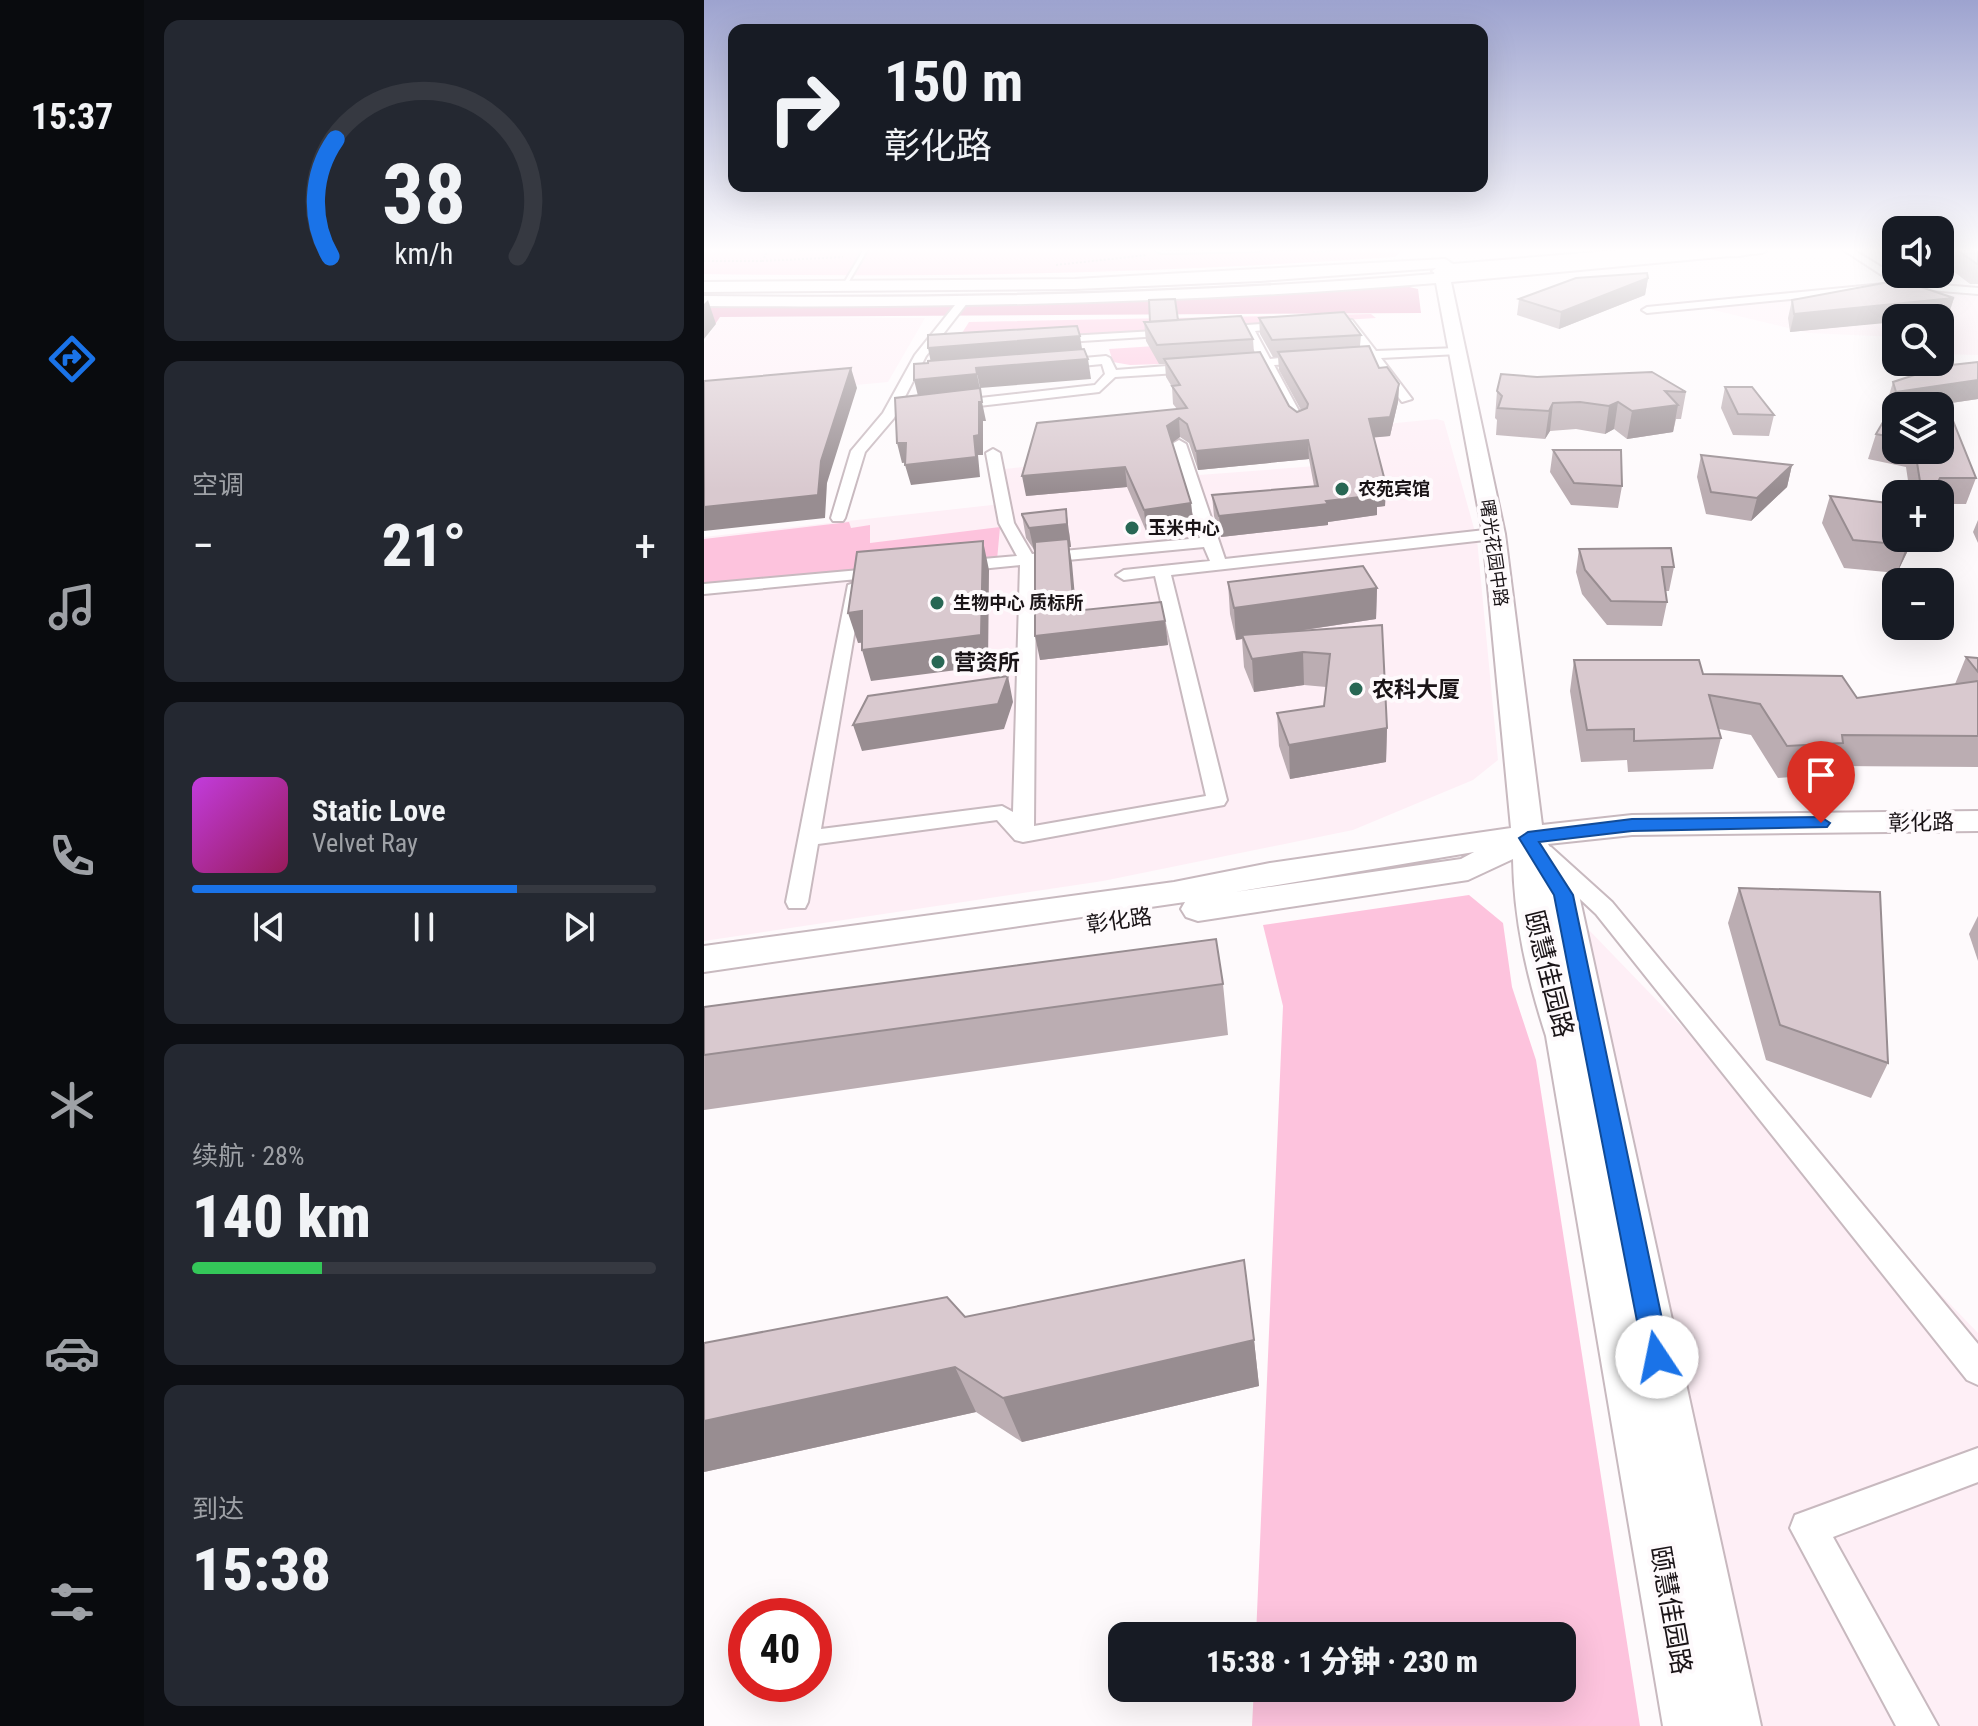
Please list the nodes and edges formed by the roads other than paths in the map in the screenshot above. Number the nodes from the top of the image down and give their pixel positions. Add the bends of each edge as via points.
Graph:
1 (941, 330) edge
2 (1225, 330) edge
3 (1249, 330) edge
4 (1354, 330) edge
5 (1453, 330) edge
6 (1190, 331) edge
7 (1204, 331) edge
8 (1103, 337) junction
9 (1044, 341) edge
10 (941, 347) edge
11 (926, 348) junction
12 (1458, 351) junction
13 (1374, 355) junction
14 (1106, 360) junction
15 (1267, 363) junction
16 (1046, 365) edge
17 (1220, 366) edge
18 (1205, 367) edge
19 (1111, 374) junction
20 (925, 375) edge
21 (909, 376) junction
22 (1406, 399) dead end
23 (938, 406) edge
24 (907, 409) edge
25 (892, 410) junction
26 (1299, 424) edge
27 (1179, 444) dead end
28 (993, 453) dead end
29 (838, 518) dead end
30 (1494, 534) junction
31 (1209, 542) junction
32 (1028, 559) junction
33 (1219, 564) junction
34 (950, 567) edge
35 (903, 571) edge
36 (1162, 571) junction
37 (856, 575) junction
38 (1124, 575) dead end
39 (704, 589) edge
40 (1978, 821) edge
41 (1023, 835) junction
42 (808, 838) junction
43 (1528, 838) junction
44 (797, 902) dead end
45 (704, 959) edge
46 (704, 981) edge
47 (1978, 1369) edge
48 (1978, 1465) edge
49 (1692, 1726) edge
50 (1732, 1726) edge
51 (1918, 1726) edge

1 - 11 street
2 - 7 street
3 - 15 street
4 - 13 street
5 - 12 street, 曙光花园中路
6 - 8 street
8 - 9 street
8 - 14 street
10 - 11 street
11 - 21 street
12 - 13 street
12 - 30 street, 曙光花园中路
13 - 15 street
13 - 22 street
14 - 16 street
14 - 19 street
15 - 17 street
15 - 26 street
18 - 19 street
19 - 23 street via 1099,388
20 - 21 street
21 - 25 street
24 - 25 street
25 - 29 street via 858,451
27 - 31 street
28 - 32 street via 1014,545
30 - 33 street
30 - 43 street, 曙光花园中路
31 - 32 street
31 - 33 street
32 - 34 street
32 - 41 street
33 - 36 street
35 - 37 street
36 - 38 street
36 - 41 street via 1217,800
37 - 39 street
37 - 42 street
40 - 43 street, 彰化路 via 1632,825
41 - 42 street via 1002,813
42 - 44 street
43 - 45 street, 彰化路 via 1457,844 1174,893
43 - 46 street, 彰化路 via 1468,869
43 - 47 street via 1604,908
43 - 49 street, 颐慧佳园路 via 1530,897 1544,976 1565,1036
43 - 50 street, 颐慧佳园路 via 1563,895
48 - 51 street via 1808,1528

